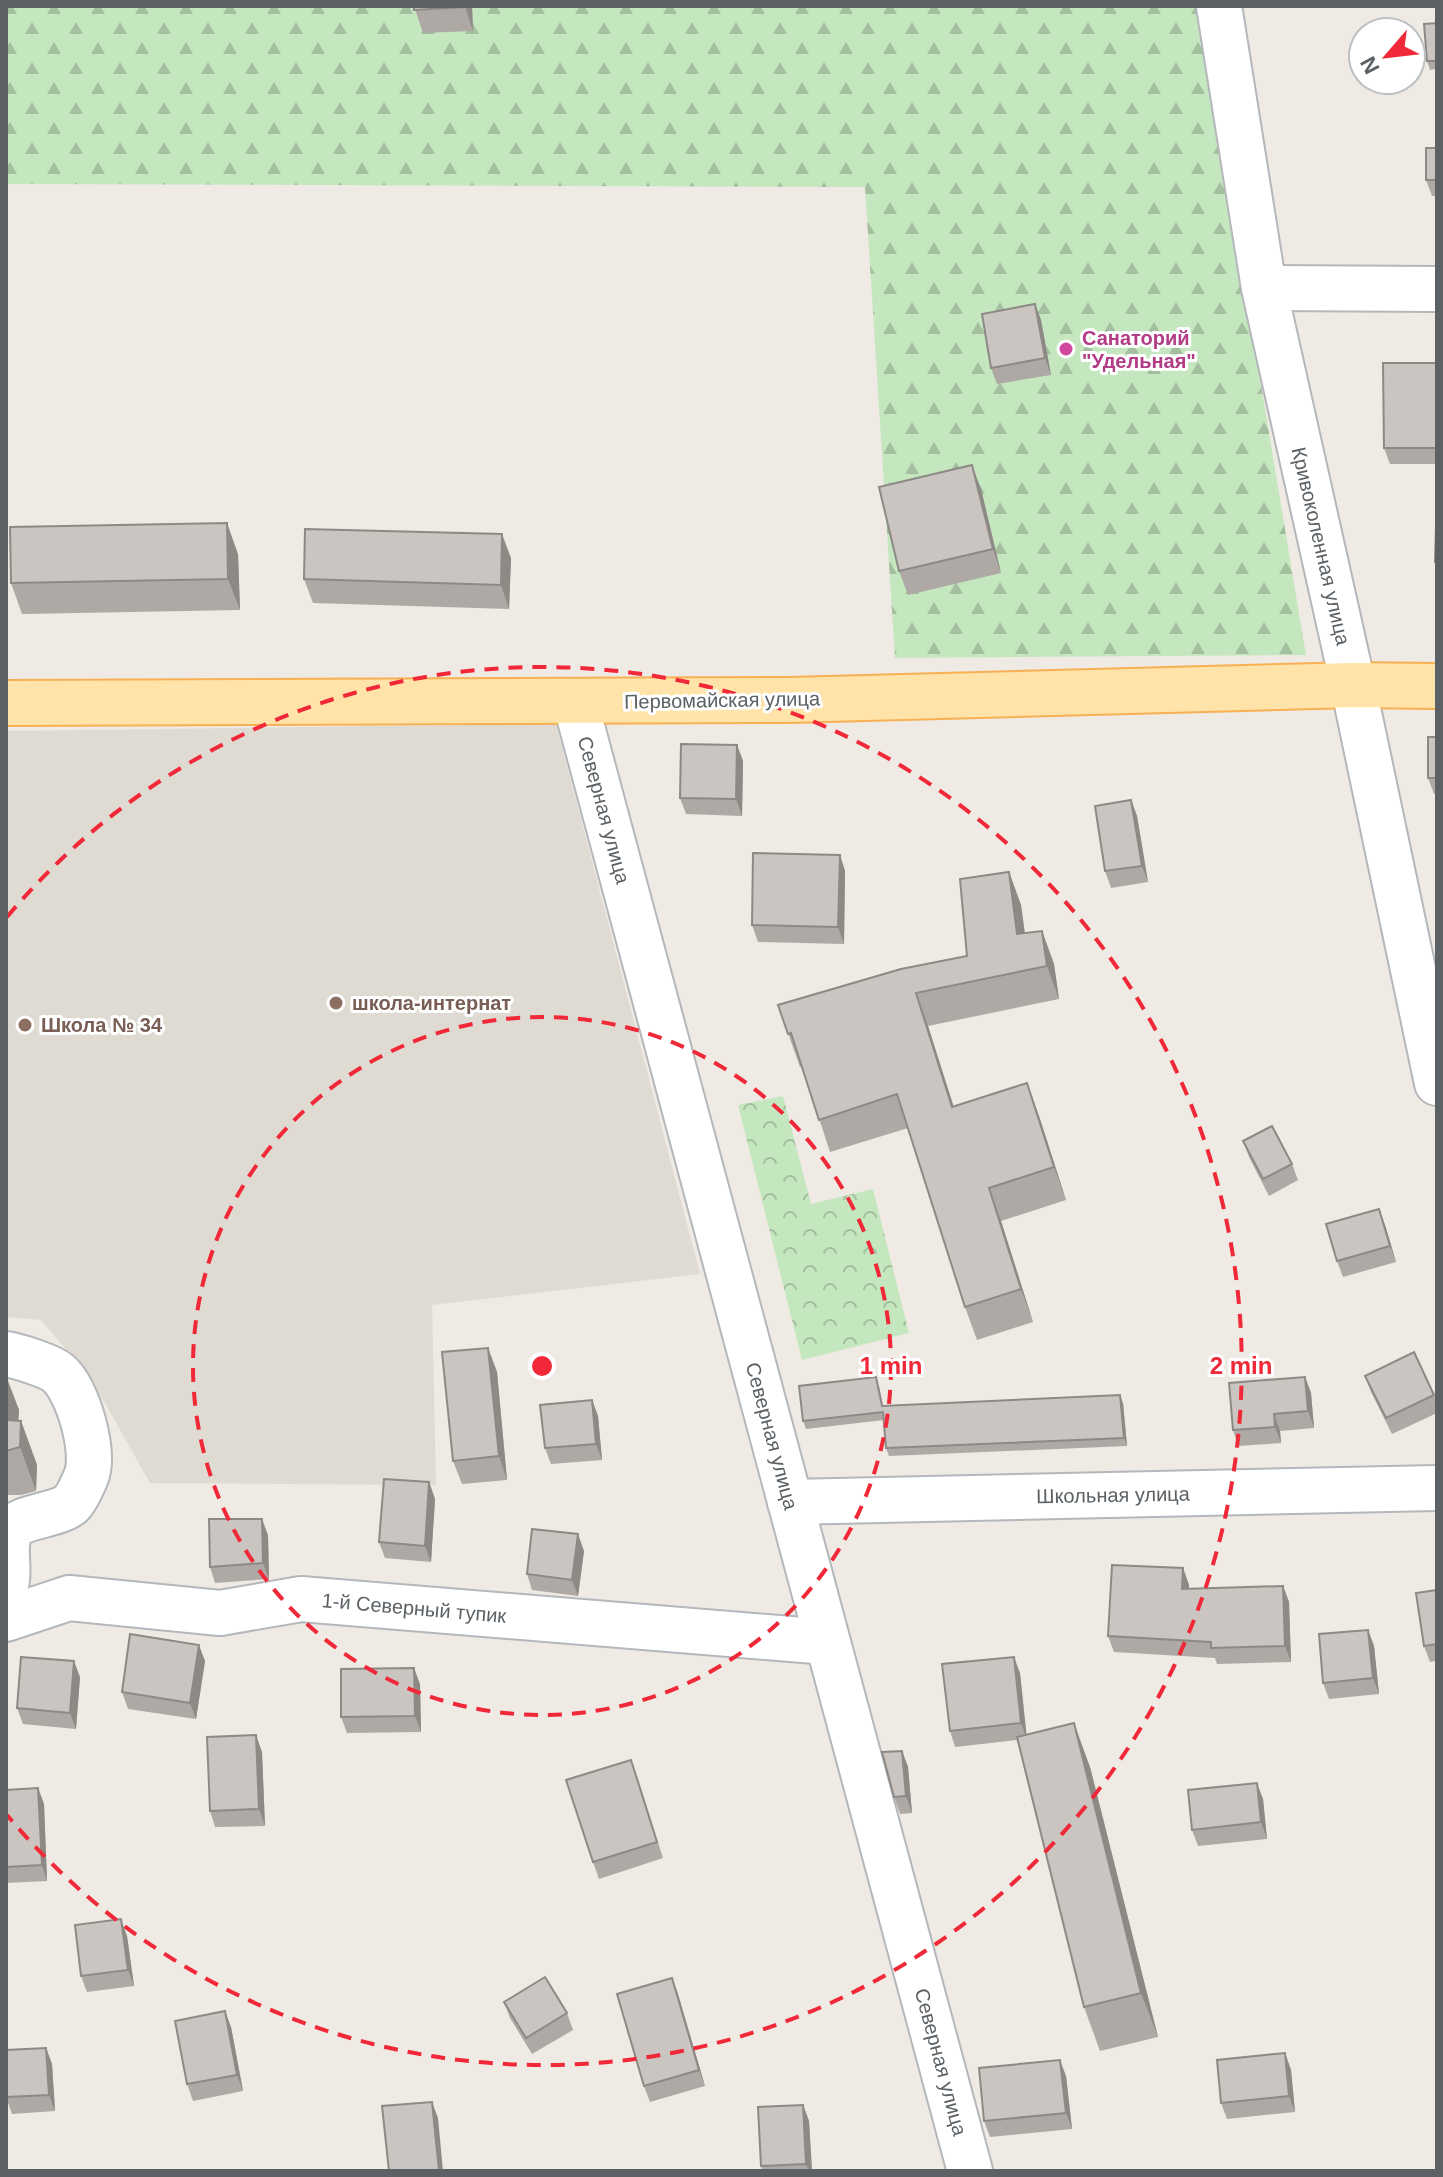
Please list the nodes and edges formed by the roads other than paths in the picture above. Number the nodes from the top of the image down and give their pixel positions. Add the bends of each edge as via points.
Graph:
1 (1219, 6) edge
2 (1264, 288) junction
3 (1437, 289) edge
4 (1353, 685) junction
5 (1437, 686) edge
6 (575, 701) junction
7 (6, 703) edge
8 (1437, 1083) edge
9 (6, 1354) edge
10 (1437, 1488) edge
11 (790, 1502) junction
12 (6, 1585) edge
13 (6, 1619) edge
14 (827, 1642) junction
15 (970, 2171) edge

1 - 2 street, Кривоколенная улица
2 - 3 street
2 - 4 street, Кривоколенная улица
4 - 5 main road, Первомайская улица
4 - 6 main road, Первомайская улица
4 - 8 street, Кривоколенная улица
6 - 7 main road, Первомайская улица
6 - 11 street, Северная улица
9 - 12 street via 59,1373 76,1400 89,1441 88,1474 71,1503 35,1520 24,1519 11,1529
10 - 11 street, Школьная улица
11 - 14 street, Северная улица
13 - 14 street, 1-й Северный тупик via 69,1598 220,1613 301,1599
14 - 15 street, Северная улица

